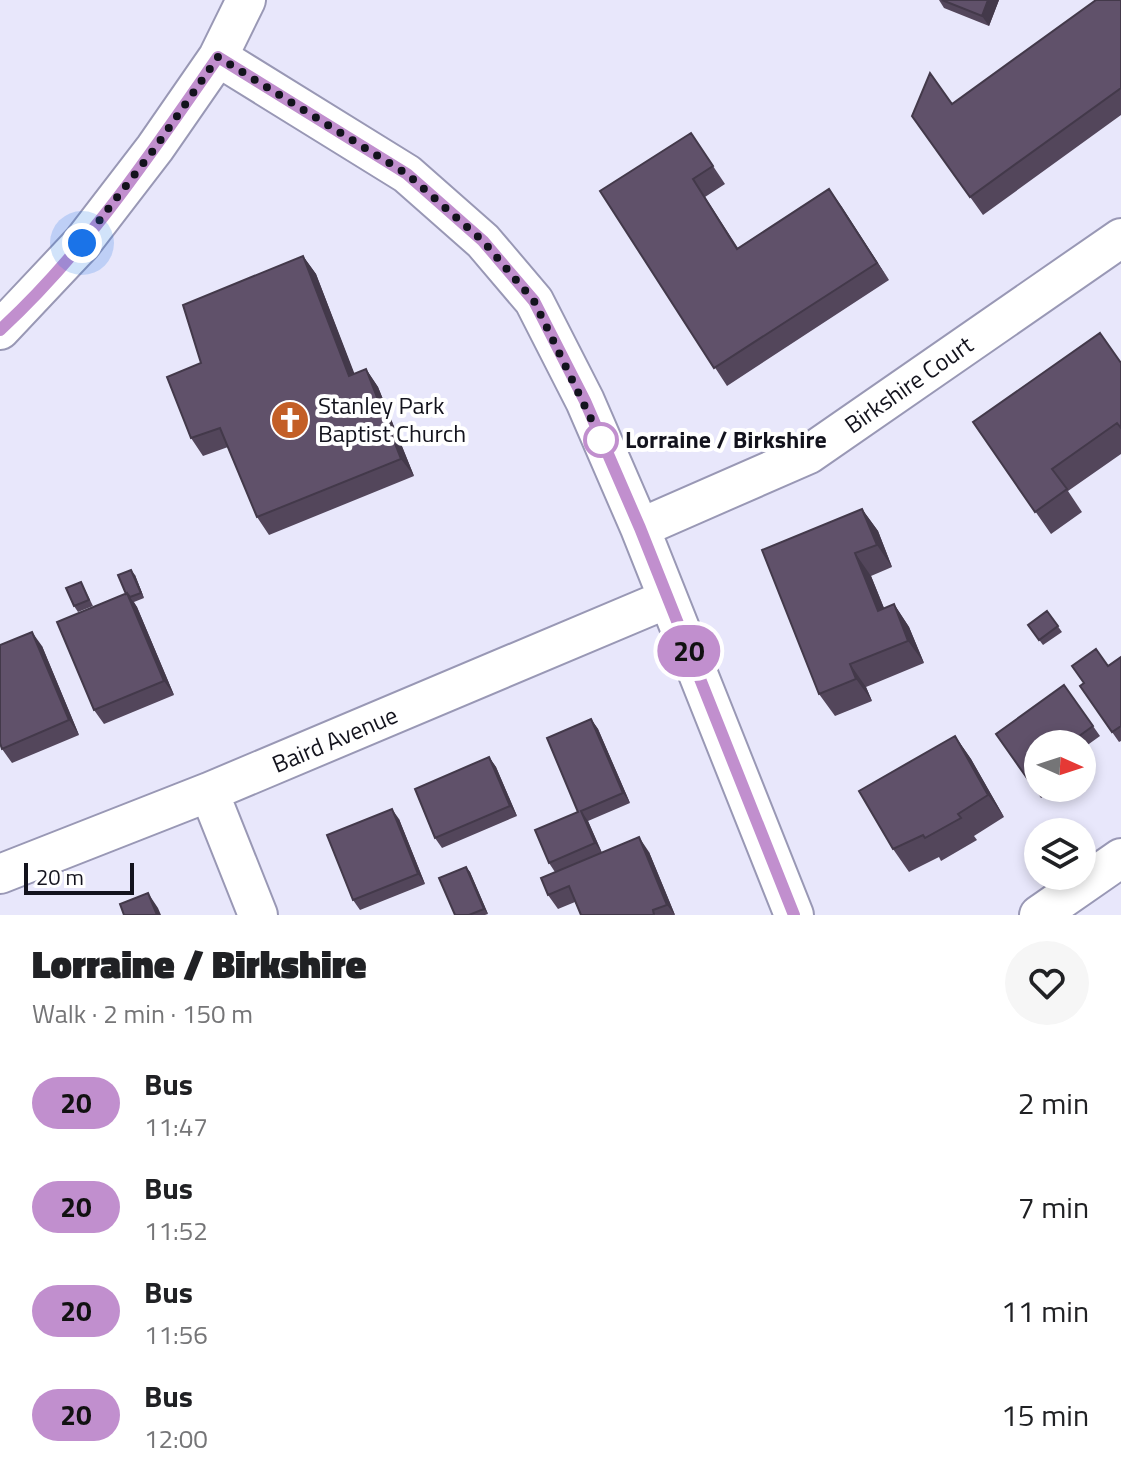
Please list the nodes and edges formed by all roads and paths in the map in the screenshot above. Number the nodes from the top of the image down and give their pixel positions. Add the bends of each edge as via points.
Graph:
1 (246, 0) edge
2 (218, 57) junction
3 (1121, 238) edge
4 (0, 330) edge
5 (640, 528) junction
6 (667, 599) junction
7 (209, 792) junction
8 (1121, 858) edge
9 (0, 874) edge
10 (258, 915) edge
11 (794, 915) edge
12 (1039, 915) edge

1 - 2 street
2 - 4 street via 82,243
2 - 5 street via 407,174 483,241 534,301
3 - 5 street, Birkshire Court via 809,454
5 - 6 street
6 - 7 street, Baird Avenue
6 - 11 street
7 - 9 street, Baird Avenue
7 - 10 street
8 - 12 street

